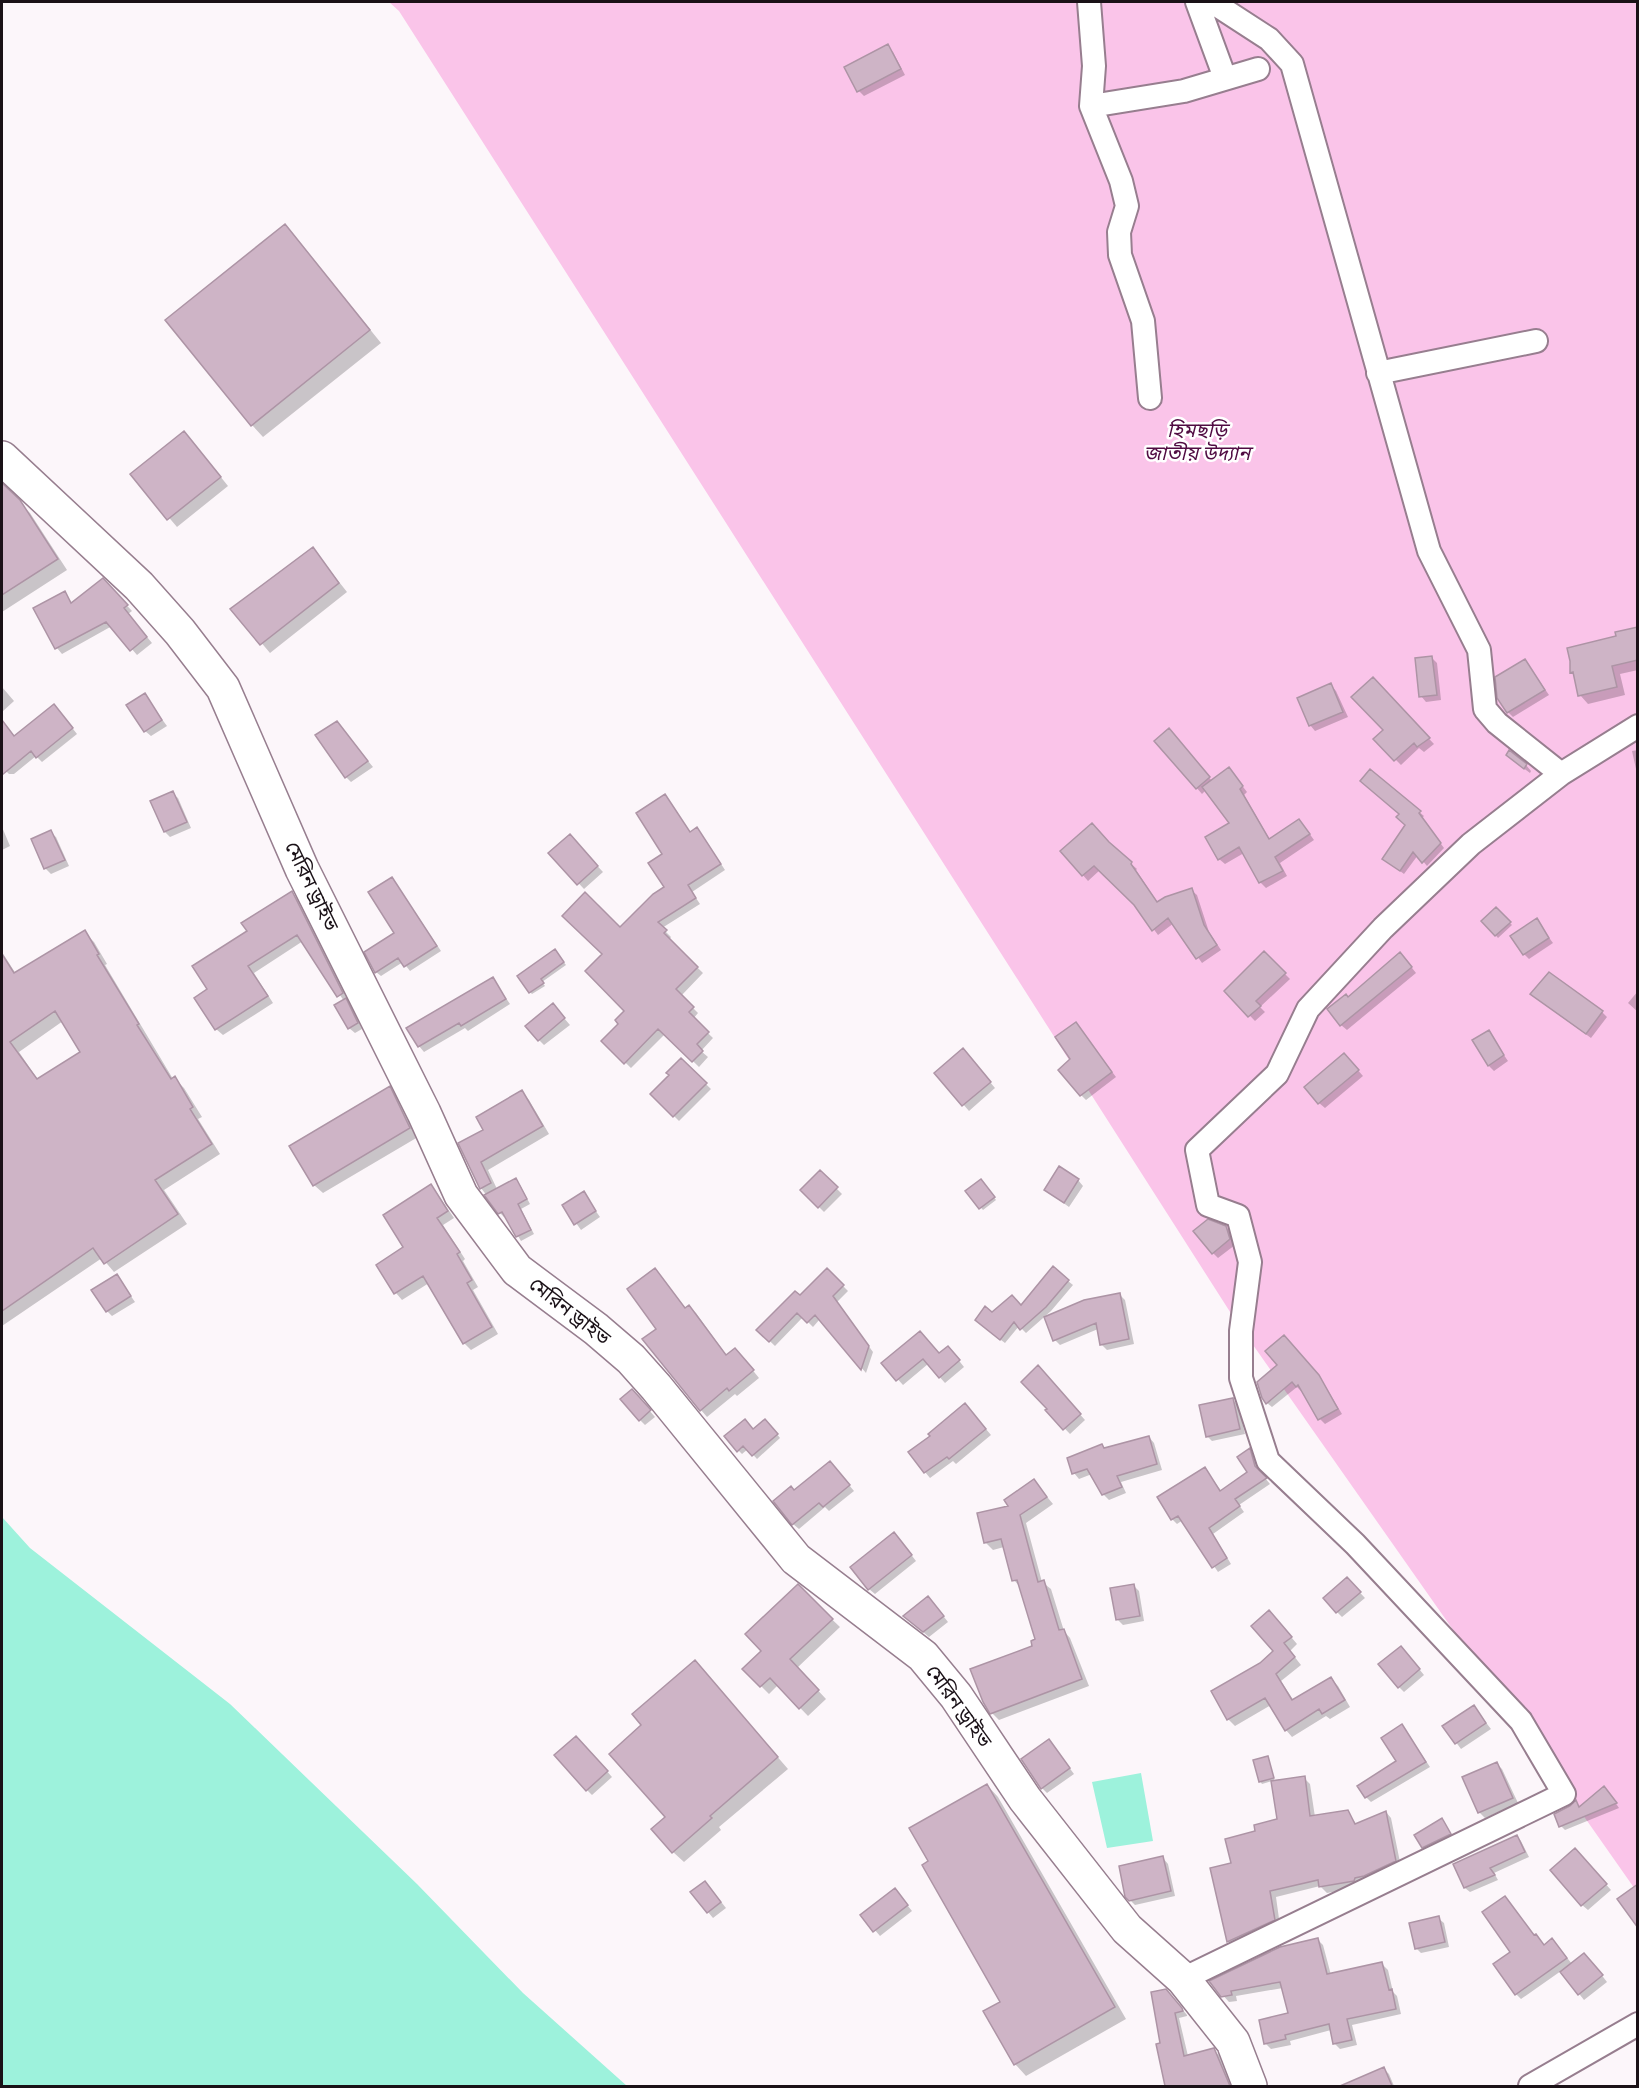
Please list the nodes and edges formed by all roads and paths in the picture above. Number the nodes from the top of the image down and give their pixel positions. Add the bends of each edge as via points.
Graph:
1 (1089, 2) edge
2 (1197, 2) edge
3 (1212, 2) edge
4 (1258, 69) dead end
5 (1225, 78) junction
6 (1091, 106) junction
7 (1536, 341) dead end
8 (1378, 373) junction
9 (1150, 398) dead end
10 (2, 459) edge
11 (1638, 726) edge
12 (1561, 774) junction
13 (1183, 1979) junction
14 (1638, 2024) edge
15 (1250, 2086) edge
16 (1530, 2086) edge

1 - 6 street via 1094,66
2 - 5 street
3 - 8 street via 1269,39 1292,64
4 - 5 street
5 - 6 street via 1184,91
6 - 9 street via 1121,181 1126,206 1119,232 1120,255 1143,321
7 - 8 street
8 - 12 street via 1429,551 1479,650 1485,709
10 - 13 main road, মেরিন ড্রাইভ via 139,586 223,688 302,869 461,1195 517,1270 631,1359 796,1559 923,1656 956,1696 1025,1799 1126,1929
11 - 12 street
12 - 13 street via 1471,844 1383,928 1308,1009 1277,1074 1197,1150 1208,1204 1238,1216 1250,1263 1241,1331 1241,1378 1268,1461 1355,1544 1521,1721 1564,1794
13 - 15 main road, মেরিন ড্রাইভ via 1233,2042
14 - 16 street

